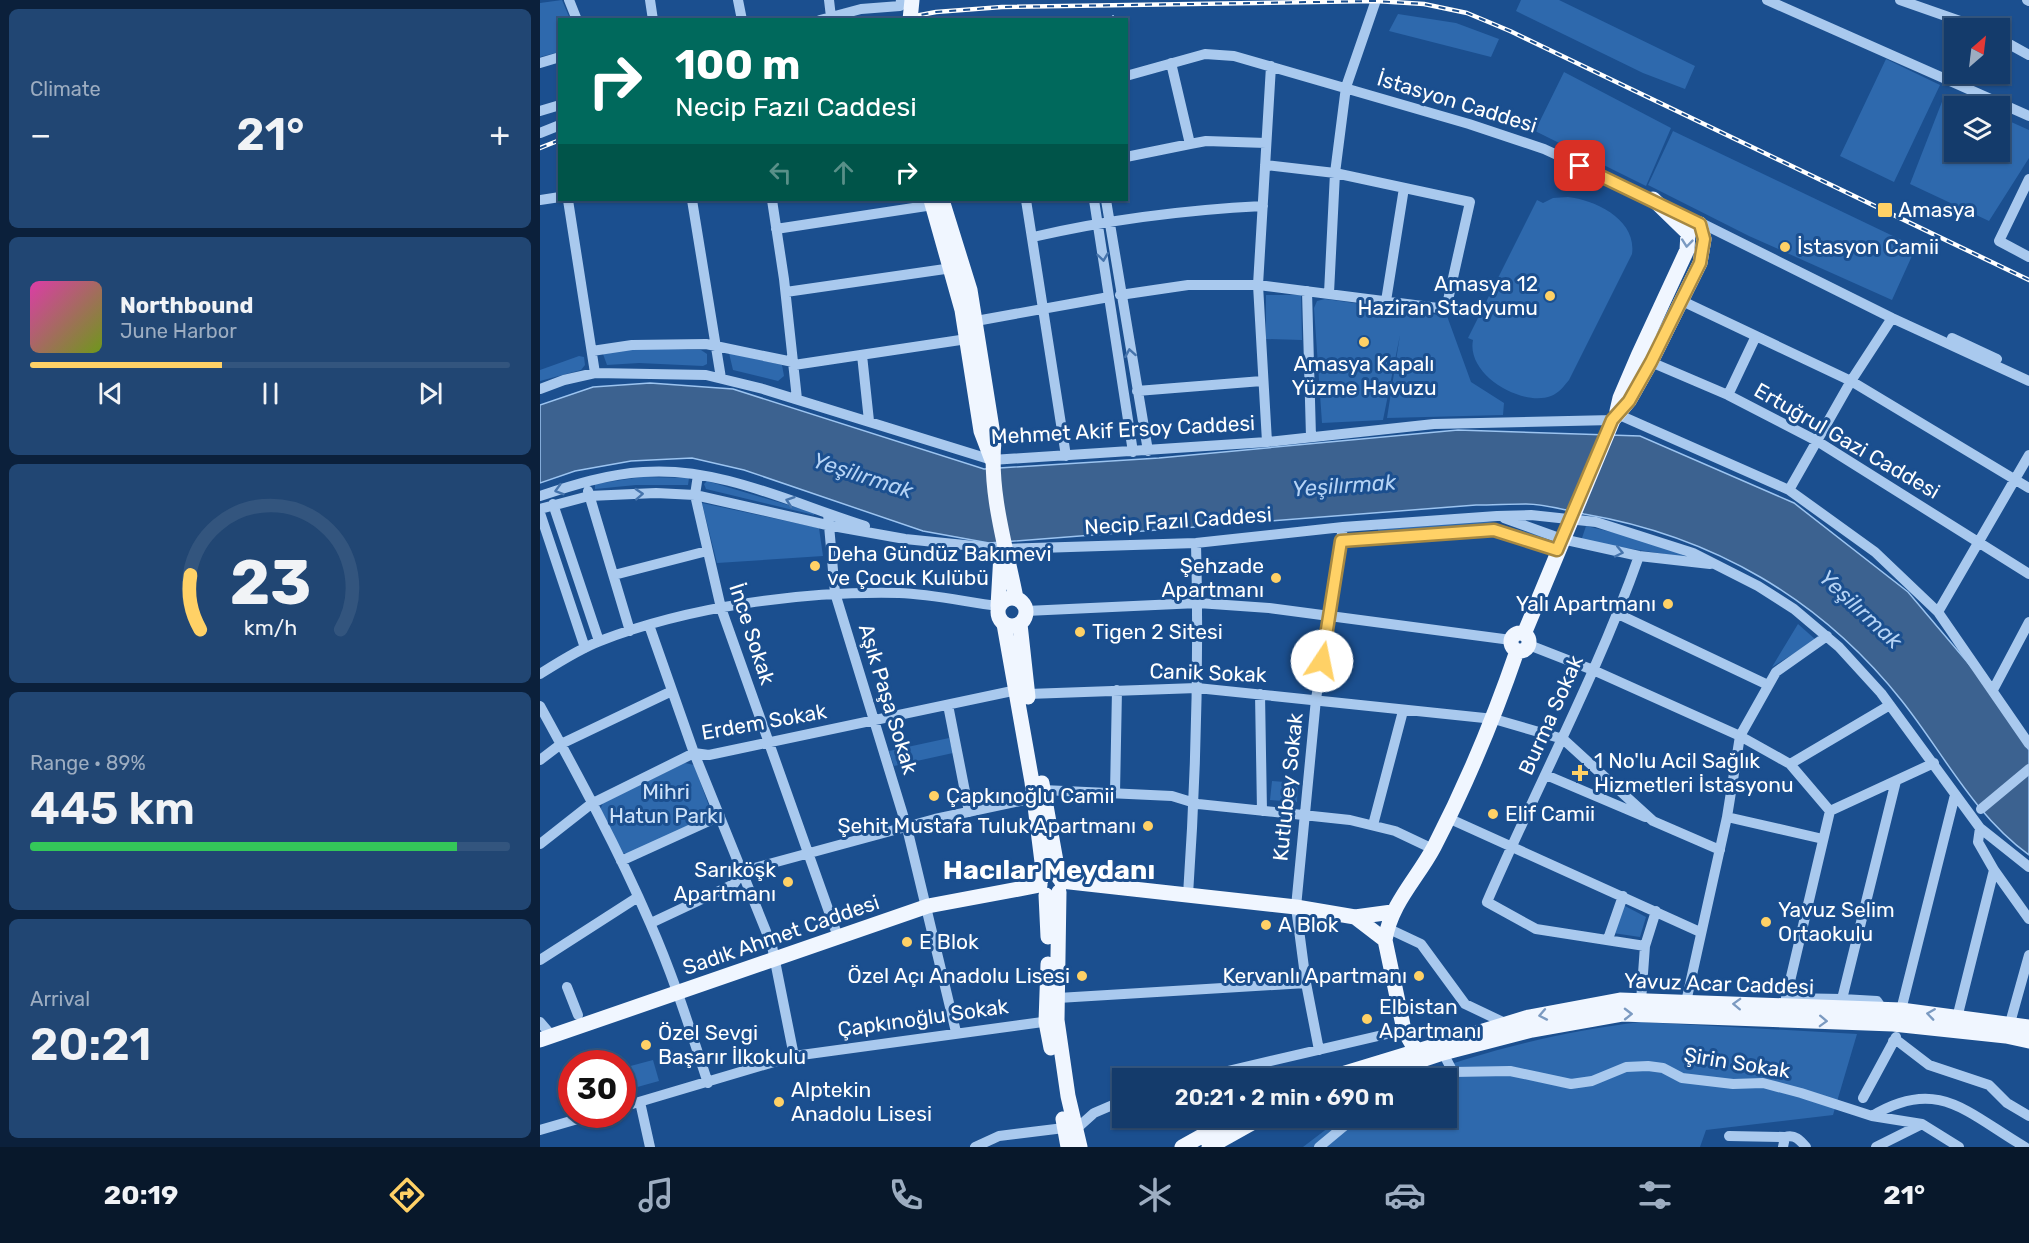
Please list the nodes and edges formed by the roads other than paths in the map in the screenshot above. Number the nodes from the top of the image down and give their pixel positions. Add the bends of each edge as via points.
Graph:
1 (569, 0) edge
2 (650, 0) edge
3 (738, 0) edge
4 (829, 0) edge
5 (901, 0) edge
6 (912, 0) edge
7 (1376, 0) edge
8 (1767, 0) edge
9 (1900, 0) edge
10 (576, 18) edge
11 (653, 18) edge
12 (742, 18) edge
13 (825, 18) edge
14 (910, 18) edge
15 (1951, 18) edge
16 (2010, 45) edge
17 (2029, 55) edge
18 (558, 58) edge
19 (540, 63) edge
20 (1171, 63) junction
21 (1271, 66) junction
22 (1128, 75) edge
23 (1346, 87) junction
24 (558, 106) edge
25 (540, 111) edge
26 (2029, 116) edge
27 (558, 125) edge
28 (540, 133) edge
29 (1266, 143) junction
30 (1190, 144) junction
31 (1128, 157) edge
32 (1265, 165) junction
33 (1335, 173) junction
34 (2029, 179) edge
35 (1404, 188) junction
36 (558, 197) edge
37 (1653, 199) junction
38 (540, 200) edge
39 (568, 201) edge
40 (692, 201) edge
41 (772, 201) edge
42 (935, 201) edge
43 (1026, 201) edge
44 (1094, 201) edge
45 (1106, 201) edge
46 (1263, 206) junction
47 (1103, 221) junction
48 (1700, 224) junction
49 (776, 229) junction
50 (1033, 237) junction
51 (2029, 256) edge
52 (952, 268) junction
53 (1258, 285) junction
54 (1308, 291) junction
55 (786, 292) junction
56 (1329, 293) junction
57 (1114, 296) junction
58 (1680, 300) junction
59 (1386, 301) junction
60 (1044, 308) junction
61 (1892, 318) junction
62 (976, 321) junction
63 (1756, 336) junction
64 (967, 339) junction
65 (716, 346) junction
66 (592, 351) junction
67 (862, 355) junction
68 (1645, 359) junction
69 (793, 364) junction
70 (595, 373) junction
71 (2029, 374) edge
72 (721, 378) junction
73 (1262, 381) junction
74 (1851, 381) junction
75 (2029, 381) edge
76 (540, 388) edge
77 (1137, 391) junction
78 (1728, 395) junction
79 (797, 399) junction
80 (1613, 419) junction
81 (869, 421) junction
82 (1311, 437) junction
83 (1817, 441) junction
84 (1267, 442) junction
85 (1148, 451) junction
86 (1133, 452) junction
87 (2029, 455) edge
88 (1066, 456) junction
89 (993, 464) junction
90 (698, 475) junction
91 (2015, 480) junction
92 (585, 482) junction
93 (2029, 488) edge
94 (1789, 490) junction
95 (695, 495) junction
96 (540, 496) edge
97 (589, 496) junction
98 (553, 504) junction
99 (540, 509) edge
100 (540, 513) edge
101 (1497, 516) junction
102 (1572, 516) junction
103 (828, 520) junction
104 (1343, 527) junction
105 (1341, 541) junction
106 (1980, 541) junction
107 (1196, 543) junction
108 (1559, 545) junction
109 (1003, 546) junction
110 (707, 551) junction
111 (1639, 556) junction
112 (1716, 565) junction
113 (2029, 574) edge
114 (614, 575) junction
115 (835, 593) junction
116 (1016, 598) junction
117 (1198, 603) junction
118 (999, 606) junction
119 (722, 608) junction
120 (1938, 612) junction
121 (1618, 614) junction
122 (1023, 617) junction
123 (1330, 617) junction
124 (2029, 622) edge
125 (1004, 624) junction
126 (649, 626) junction
127 (630, 631) junction
128 (1827, 636) junction
129 (599, 641) junction
130 (1520, 642) junction
131 (585, 648) junction
132 (1593, 670) junction
133 (540, 674) edge
134 (1768, 685) junction
135 (1197, 688) junction
136 (1117, 690) junction
137 (1993, 690) junction
138 (672, 691) junction
139 (1022, 692) junction
140 (1260, 694) junction
141 (1316, 699) junction
142 (948, 705) junction
143 (1890, 705) junction
144 (540, 706) edge
145 (1403, 711) junction
146 (1494, 719) junction
147 (874, 722) junction
148 (1740, 736) junction
149 (1563, 739) junction
150 (768, 743) junction
151 (561, 744) junction
152 (2029, 744) edge
153 (694, 753) junction
154 (540, 760) edge
155 (1934, 763) junction
156 (1790, 765) junction
157 (2029, 769) edge
158 (1546, 775) junction
159 (1896, 781) junction
160 (1115, 793) junction
161 (1038, 794) junction
162 (1955, 795) junction
163 (1194, 803) junction
164 (591, 804) junction
165 (1981, 809) dead end
166 (1262, 811) junction
167 (969, 812) junction
168 (1830, 812) junction
169 (1304, 814) junction
170 (720, 816) junction
171 (1727, 817) junction
172 (1448, 818) junction
173 (1653, 821) junction
174 (1373, 825) junction
175 (907, 828) junction
176 (1980, 828) junction
177 (1823, 839) junction
178 (540, 844) edge
179 (1512, 845) junction
180 (1433, 849) junction
181 (1720, 850) junction
182 (810, 854) junction
183 (621, 861) junction
184 (2029, 867) edge
185 (1994, 870) junction
186 (743, 871) junction
187 (1052, 886) junction
188 (1188, 895) junction
189 (1623, 896) junction
190 (638, 897) junction
191 (928, 906) junction
192 (1296, 907) junction
193 (1656, 911) junction
194 (1392, 912) junction
195 (1355, 917) junction
196 (2029, 919) edge
197 (651, 923) junction
198 (1700, 932) junction
199 (1386, 934) junction
200 (838, 937) junction
201 (1608, 939) junction
202 (1645, 945) junction
203 (2029, 955) edge
204 (775, 958) junction
205 (540, 960) edge
206 (1306, 982) junction
207 (567, 987) dead end
208 (679, 993) junction
209 (1058, 998) junction
210 (1842, 999) junction
211 (1641, 1001) junction
212 (1686, 1002) junction
213 (1883, 1010) junction
214 (1901, 1010) junction
215 (1957, 1017) junction
216 (579, 1019) junction
217 (1051, 1021) junction
218 (540, 1022) edge
219 (1507, 1024) junction
220 (2029, 1027) edge
221 (2008, 1029) junction
222 (1404, 1030) junction
223 (956, 1032) junction
224 (546, 1038) edge
225 (2029, 1041) edge
226 (1319, 1050) junction
227 (1416, 1051) junction
228 (1443, 1053) junction
229 (794, 1056) junction
230 (1241, 1068) edge
231 (1361, 1068) edge
232 (1398, 1068) edge
233 (1451, 1068) edge
234 (1457, 1072) edge
235 (708, 1083) junction
236 (1863, 1098) dead end
237 (640, 1102) junction
238 (636, 1103) edge
239 (1112, 1105) edge
240 (1872, 1116) junction
241 (2029, 1116) edge
242 (1922, 1124) junction
243 (558, 1125) edge
244 (1216, 1128) edge
245 (1243, 1128) edge
246 (1342, 1128) edge
247 (1070, 1129) junction
248 (540, 1130) edge
249 (1729, 1136) dead end
250 (1784, 1142) edge
251 (650, 1147) edge
252 (975, 1147) edge
253 (1068, 1147) edge
254 (1080, 1147) edge
255 (1182, 1147) edge
256 (1209, 1147) edge
257 (1319, 1147) edge
258 (1806, 1147) edge
259 (1876, 1147) edge
260 (1959, 1147) edge
261 (2025, 1147) edge

1 - 10 street
2 - 11 street
3 - 12 street
4 - 13 street
5 - 13 street via 900,6 861,9
6 - 14 main road, bridge
7 - 23 street
8 - 26 street
9 - 15 street
16 - 17 street
18 - 19 street
20 - 21 street, İstasyon Caddesi via 1205,54 1234,56
20 - 22 street, İstasyon Caddesi
20 - 30 street
21 - 23 street, İstasyon Caddesi
21 - 29 street
23 - 33 street
23 - 37 street, İstasyon Caddesi via 1544,149
24 - 25 street
27 - 28 street
29 - 30 street
29 - 32 street
30 - 31 street
32 - 33 street
32 - 46 street
33 - 35 street
33 - 56 street
34 - 51 street via 1999,241
35 - 59 street
35 - 59 street via 1470,202 1446,309
36 - 38 street
37 - 48 street, İstasyon Caddesi
37 -> 68 main road via 1688,233 1687,250
39 - 66 street
40 - 65 street
41 - 49 street
42 - 49 street
42 - 52 main road
42 - 62 main road via 970,290
43 - 50 street
44 - 47 street
45 - 47 street
46 - 47 street
46 - 53 street
47 - 50 street
47 - 57 street
48 - 58 main road via 1704,239 1700,263
48 - 61 street
49 - 55 street
50 - 60 street
52 - 55 street
52 - 64 main road
53 - 54 street
53 - 57 street via 1188,285
53 - 73 street
54 - 56 street
54 - 82 street
55 - 69 street
56 - 59 street
57 - 60 street
77 -> 57 street
57 - 86 street
58 - 63 street
58 - 68 main road
60 - 62 street
60 - 88 street
61 - 71 street via 1915,321
61 - 74 street
61 - 75 street
62 - 89 main road via 994,441
63 - 74 street
63 - 78 street
64 - 67 street
64 - 89 main road via 981,431
65 - 66 street via 632,345
65 - 69 street
65 - 72 street
66 - 70 street
67 - 69 street
67 - 81 street
68 - 78 street, Ertuğrul Gazi Caddesi
68 - 80 main road via 1620,398
69 - 79 street
70 - 72 street, Mehmet Akif Ersoy Caddesi
70 - 76 street, Mehmet Akif Ersoy Caddesi
72 - 79 street, Mehmet Akif Ersoy Caddesi
73 - 77 street
73 - 84 street
74 - 83 street
74 - 91 street
77 - 85 street
78 - 83 street, Ertuğrul Gazi Caddesi
79 - 81 street, Mehmet Akif Ersoy Caddesi
80 - 82 street, Mehmet Akif Ersoy Caddesi via 1434,424
80 - 94 street
80 - 102 main road
81 - 89 street, Mehmet Akif Ersoy Caddesi
82 - 84 street, Mehmet Akif Ersoy Caddesi
83 - 94 street
83 - 106 street, Ertuğrul Gazi Caddesi
84 - 85 street, Mehmet Akif Ersoy Caddesi
85 - 86 street, Mehmet Akif Ersoy Caddesi
86 - 88 street, Mehmet Akif Ersoy Caddesi
87 - 91 street
88 - 89 street, Mehmet Akif Ersoy Caddesi
89 - 109 main road
90 - 92 street via 642,472
90 - 95 street, İnce Sokak
103 -> 90 street via 729,482
91 - 93 street
91 - 106 street
92 -> 96 street
92 - 97 street
94 - 120 street via 1875,552
97 -> 95 street
95 - 103 street
95 - 110 street, İnce Sokak
97 - 98 street
97 - 114 street
98 - 99 street
98 - 129 street
100 - 131 street
101 - 102 street, Necip Fazıl Caddesi
101 - 104 street, Necip Fazıl Caddesi
101 - 108 street, Necip Fazıl Caddesi
102 - 108 main road
102 - 112 street, Necip Fazıl Caddesi via 1657,540
103 - 109 street, Necip Fazıl Caddesi via 905,539
103 - 115 street, Aşık Paşa Sokak
104 - 105 street, Kutlubey Sokak
104 - 107 street, Necip Fazıl Caddesi
105 - 108 street via 1494,530
105 - 123 street, Kutlubey Sokak
106 - 113 street, Ertuğrul Gazi Caddesi
106 - 120 street
107 - 109 street, Necip Fazıl Caddesi
107 - 117 street
108 -> 111 street
108 - 130 main road
109 - 116 main road
109 - 118 main road
110 - 114 street
110 - 119 street, İnce Sokak
111 - 112 street
111 - 121 street, Burma Sokak
112 - 128 street, Necip Fazıl Caddesi via 1784,603
114 - 127 street
115 - 118 street via 902,593
115 - 119 street
115 - 147 street, Aşık Paşa Sokak
116 - 118 main road via 1007,598
116 - 122 main road via 1024,604
117 - 122 street
117 - 123 street
117 - 135 street
118 - 125 main road via 998,616
119 - 126 street
119 - 150 street, İnce Sokak
120 - 137 street
121 - 132 street, Burma Sokak
121 - 134 street
122 - 125 main road via 1012,626
122 - 139 main road
123 - 130 street
123 - 141 street, Kutlubey Sokak
124 - 137 street
125 - 139 main road
126 - 127 street
126 - 138 street
127 - 129 street
128 - 134 street via 1776,672
128 - 143 street, Necip Fazıl Caddesi
129 - 131 street
130 - 132 street
130 - 146 main road
131 - 133 street
132 - 148 street
132 - 149 street, Burma Sokak
134 - 148 street
135 - 136 street, Canik Sokak
135 - 140 street, Canik Sokak
135 - 163 street
136 - 139 street, Canik Sokak
136 - 160 street
137 - 152 street
138 - 151 street
138 - 153 street
139 - 142 street, Erdem Sokak
139 - 161 main road
140 - 141 street, Canik Sokak
140 - 166 street
141 - 145 street, Canik Sokak
141 - 169 street, Kutlubey Sokak
142 - 147 street, Erdem Sokak
142 - 167 street
143 - 155 street, Necip Fazıl Caddesi
143 - 156 street
144 - 151 street
145 - 146 street, Canik Sokak
145 - 174 street
146 - 149 street, Canik Sokak
146 - 172 main road
147 - 150 street, Erdem Sokak
147 - 175 street, Aşık Paşa Sokak
148 - 156 street
148 - 171 street
149 - 158 street, Burma Sokak
149 - 173 street
150 - 153 street, Erdem Sokak via 709,755
150 - 182 street, İnce Sokak
151 - 154 street
151 - 164 street
153 - 164 street, Erdem Sokak
153 - 170 street
155 - 159 street
155 - 162 street, Necip Fazıl Caddesi
156 - 168 street
157 - 165 street
158 - 173 street
158 - 179 street, Burma Sokak
159 - 168 street
159 - 210 street
160 - 161 street
160 - 163 street via 1172,796
161 - 167 street
161 - 187 main road
162 - 176 street, Necip Fazıl Caddesi
162 - 214 street
163 - 166 street
163 - 188 street
164 - 178 street, Erdem Sokak
164 - 183 street
166 - 169 street
167 - 175 street
168 - 177 street
169 - 174 street
169 - 192 street, Kutlubey Sokak
170 - 183 street
170 - 186 street
171 - 177 street
171 - 181 street
172 - 179 street
172 - 180 main road
173 - 181 street
174 - 180 street
175 - 182 street
175 - 191 street, Aşık Paşa Sokak
176 - 184 street
176 - 185 street via 1978,842
177 - 210 street via 1786,998
179 - 189 street
179 - 201 street, Burma Sokak via 1487,902 1536,929
180 - 194 main road
181 - 198 street
182 - 186 street
182 - 200 street, İnce Sokak
183 - 190 street
185 - 196 street
185 - 215 street
186 - 197 street via 734,884
186 - 204 street
187 - 188 main road, Sadık Ahmet Caddesi via 1083,884
187 - 191 main road, Sadık Ahmet Caddesi
187 - 209 main road
187 - 217 main road
188 - 192 main road
189 - 193 street
189 - 201 street
190 - 197 street
190 - 205 street
191 - 200 main road, Sadık Ahmet Caddesi
191 - 223 street, Aşık Paşa Sokak
192 - 195 main road
192 - 206 street, Kutlubey Sokak
193 - 198 street
193 - 202 street
194 - 195 main road
194 - 199 main road
195 - 199 main road
197 - 208 street
198 - 212 street
199 - 219 street via 1421,944 1465,1004
199 - 222 main road
200 - 204 main road, Sadık Ahmet Caddesi
201 - 202 street, Burma Sokak
202 - 211 street
203 - 221 street
204 - 208 main road, Sadık Ahmet Caddesi
204 - 229 street
206 - 209 street
206 - 226 street, Kutlubey Sokak
207 - 216 street
208 - 216 main road, Sadık Ahmet Caddesi
208 - 235 street
209 - 217 main road
210 - 213 street via 1877,1001
211 - 212 main road, Yavuz Acar Caddesi
211 -> 219 main road, Yavuz Acar Caddesi via 1620,1000
213 -> 212 main road, Yavuz Acar Caddesi
213 - 214 main road, Yavuz Acar Caddesi
215 -> 214 main road, Yavuz Acar Caddesi
215 - 221 main road, Yavuz Acar Caddesi
216 - 224 main road, Sadık Ahmet Caddesi
217 - 223 street, Çapkınoğlu Sokak
217 - 247 main road
218 - 224 street
219 - 227 main road, Yavuz Acar Caddesi
220 - 221 main road
221 - 225 main road
228 -> 221 main road, Yavuz Acar Caddesi via 1532,1030 1622,1014
222 - 226 street
222 - 227 main road
223 - 229 street, Çapkınoğlu Sokak
226 - 230 street
227 - 231 main road, Yavuz Acar Caddesi
228 - 232 main road, Yavuz Acar Caddesi
228 - 233 street
229 - 235 street, Çapkınoğlu Sokak
234 - 240 street, Şirin Sokak via 1510,1071 1571,1084 1592,1081 1626,1067 1648,1066 1663,1068 1682,1078 1778,1087
235 - 237 street, Çapkınoğlu Sokak
236 - 241 street via 1894,1039 1929,1065 1989,1085 2007,1103
237 - 238 street, Çapkınoğlu Sokak
237 - 251 street
239 - 247 street
240 - 242 street, Şirin Sokak
240 - 261 street via 1894,1103 1922,1097 1944,1100
242 - 259 street
242 - 260 street, Şirin Sokak
243 - 248 street
244 - 255 main road
245 - 256 main road
246 - 257 street
247 - 252 street via 999,1136
247 - 253 main road
247 - 254 main road
249 - 250 street
250 - 258 street via 1798,1138

